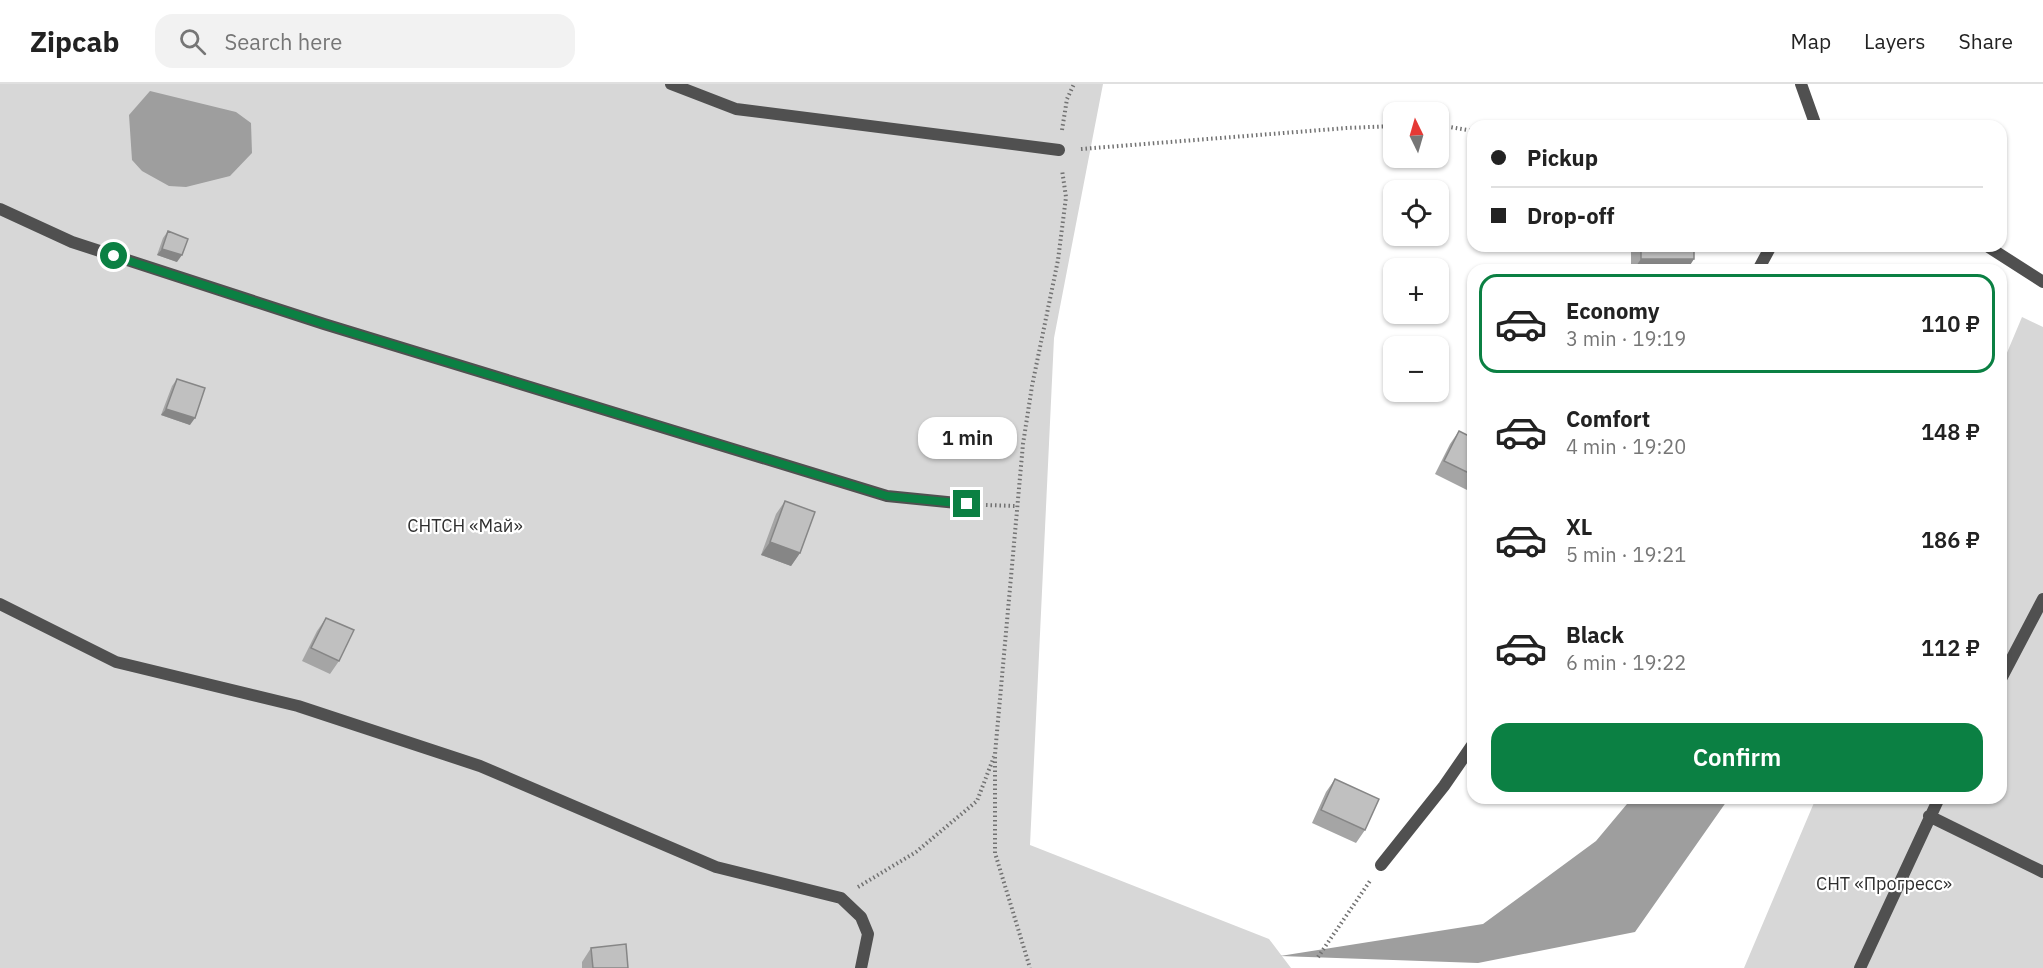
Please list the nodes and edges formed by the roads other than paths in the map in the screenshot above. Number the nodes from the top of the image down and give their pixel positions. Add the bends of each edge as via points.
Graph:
1 (671, 84) edge
2 (1801, 84) edge
3 (1814, 120) edge
4 (1059, 150) road end
5 (0, 209) edge
6 (1996, 252) edge
7 (2043, 282) edge
8 (967, 504) road end
9 (2043, 599) edge
10 (0, 604) edge
11 (2007, 668) edge
12 (1467, 753) edge
13 (1936, 804) edge
14 (1929, 816) junction
15 (1381, 865) road end
16 (2043, 872) edge
17 (861, 968) edge
18 (1860, 968) edge

1 - 4 lane via 736,109
2 - 3 lane
5 - 8 lane via 72,242 324,324 887,496
6 - 7 lane
9 - 11 lane
10 - 17 lane via 116,662 298,705 480,766 717,867 841,898 861,917 868,934
12 - 15 lane
13 - 14 lane
14 - 16 lane
14 - 18 lane

